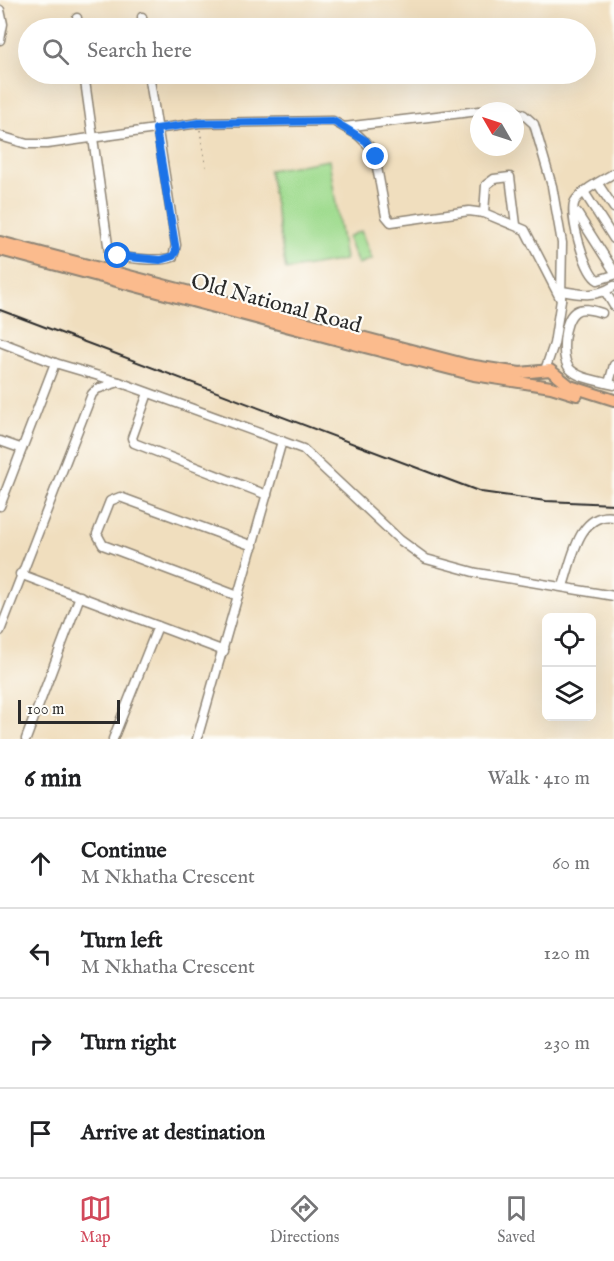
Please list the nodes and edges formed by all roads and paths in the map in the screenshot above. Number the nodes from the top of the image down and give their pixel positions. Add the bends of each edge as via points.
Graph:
1 (0, 10) edge
2 (0, 40) edge
3 (85, 84) edge
4 (150, 84) edge
5 (470, 112) edge
6 (524, 115) edge
7 (199, 123) junction
8 (344, 127) junction
9 (156, 129) junction
10 (0, 136) edge
11 (93, 138) junction
12 (206, 168) dead end
13 (613, 176) edge
14 (598, 184) junction
15 (584, 192) junction
16 (573, 208) junction
17 (614, 208) edge
18 (484, 213) junction
19 (516, 225) junction
20 (614, 239) edge
21 (0, 242) edge
22 (0, 250) edge
23 (614, 271) edge
24 (614, 275) edge
25 (614, 286) edge
26 (604, 291) junction
27 (562, 296) junction
28 (614, 306) edge
29 (603, 312) dead end
30 (0, 342) edge
31 (55, 363) junction
32 (614, 365) edge
33 (549, 372) junction
34 (119, 382) junction
35 (611, 384) edge
36 (547, 387) junction
37 (148, 393) junction
38 (614, 400) edge
39 (614, 407) edge
40 (0, 441) edge
41 (282, 441) junction
42 (20, 448) junction
43 (267, 495) junction
44 (0, 506) edge
45 (614, 518) edge
46 (253, 546) junction
47 (20, 574) junction
48 (563, 586) junction
49 (80, 596) junction
50 (238, 596) junction
51 (614, 596) edge
52 (158, 626) junction
53 (0, 631) edge
54 (224, 651) junction
55 (26, 739) edge
56 (113, 739) edge
57 (197, 739) edge

1 - 2 street
3 - 11 street
4 - 9 street
5 - 8 street
6 - 27 street via 534,124 547,166 562,243
7 - 8 street via 333,121
7 - 9 street
7 - 12 path
8 - 18 street via 374,151 386,216 391,222 458,211
9 - 11 street
9 - 11 street via 176,245 169,259 109,252
10 - 11 street via 34,144
13 - 14 street
14 - 15 street
14 - 17 street
15 - 16 street
15 - 20 street
16 - 23 street
16 - 24 street via 589,271 598,280
18 - 19 street
18 - 19 street via 486,184 510,177
19 - 27 street via 527,234
21 - 33 main road, Old National Road via 458,362 519,373
22 - 36 main road, Old National Road via 474,375
25 - 26 street
26 - 27 street
26 - 28 street
27 - 33 street
29 - 35 street via 575,311 568,323 564,354 572,371
30 - 31 street
31 - 34 street
31 - 42 street
32 - 35 street
33 - 36 main road via 539,380
33 - 38 main road via 577,389
34 - 37 street
34 - 47 street via 92,394
36 - 39 main road, Old National Road
37 - 41 street
37 - 43 street via 132,438 136,445
40 - 42 street
41 - 43 street
41 - 48 street via 313,456 400,540 426,559 477,573
42 - 44 street
43 - 46 street
45 - 48 street via 600,517 583,531
46 - 50 street
46 - 50 street via 120,497 110,501 98,534 103,545
47 - 49 street
47 - 53 street
48 - 51 street
49 - 52 street
49 - 55 street
50 - 54 street
52 - 54 street
52 - 56 street
54 - 57 street

